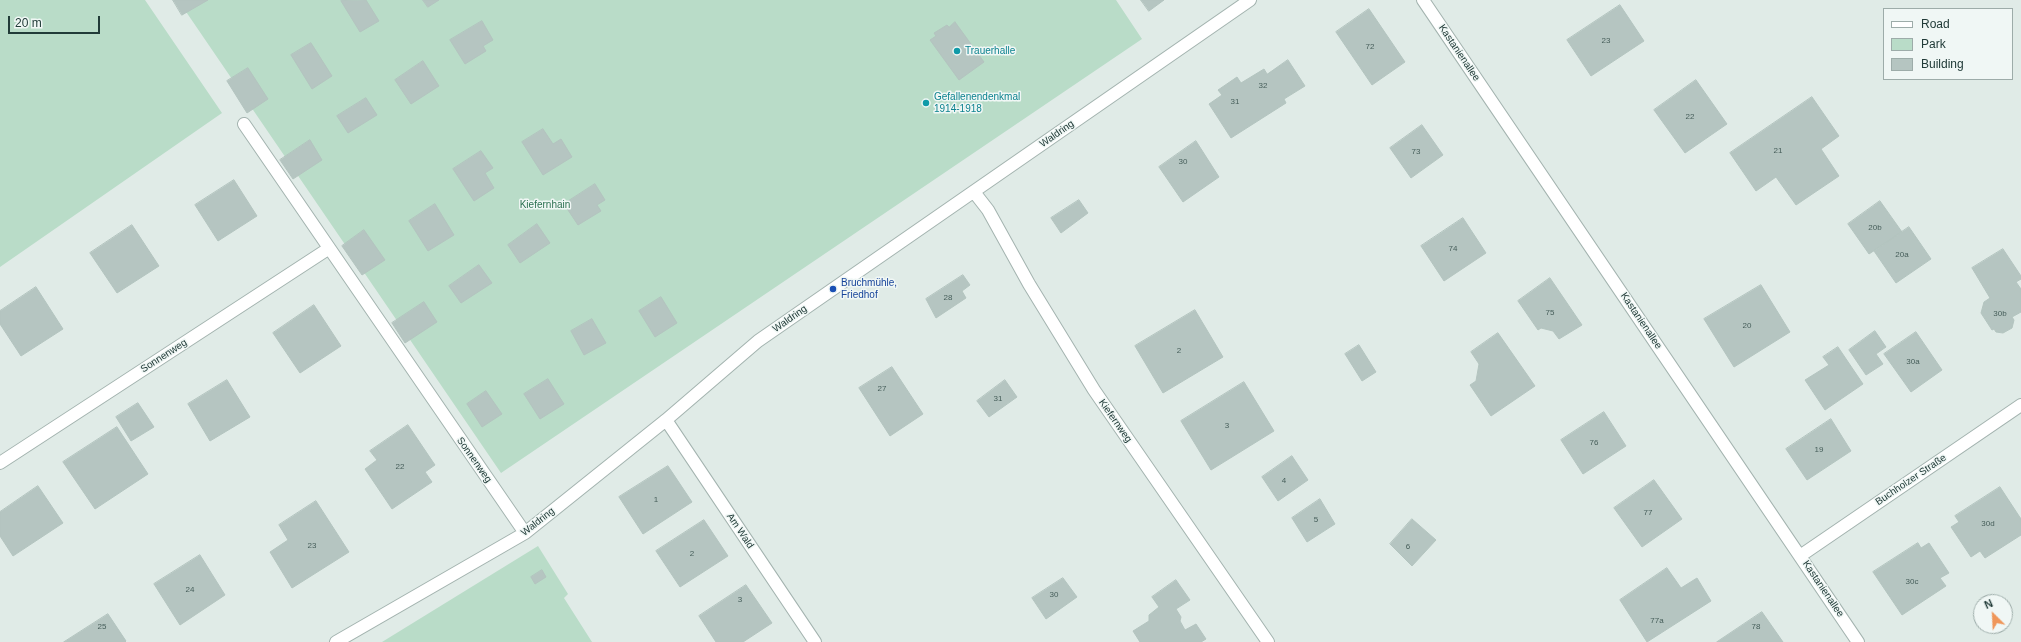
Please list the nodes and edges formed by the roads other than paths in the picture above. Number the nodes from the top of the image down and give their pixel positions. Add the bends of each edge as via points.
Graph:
1 (1250, 0) edge
2 (1423, 0) edge
3 (244, 124) dead end
4 (974, 192) junction
5 (328, 249) junction
6 (2021, 405) edge
7 (666, 420) junction
8 (0, 463) edge
9 (525, 533) junction
10 (1800, 556) junction
11 (336, 642) edge
12 (815, 642) edge
13 (1268, 642) edge
14 (1858, 642) edge

1 - 4 street, Waldring
2 - 10 street, Kastanienallee
3 - 5 street, Sonnenweg
4 - 7 street, Waldring via 758,341
4 - 13 street, Kiefernweg via 988,210 1029,284 1094,390
5 - 8 street, Sonnenweg
5 - 9 street, Sonnenweg
6 - 10 street, Buchholzer Straße
7 - 9 street, Waldring
7 - 12 street, Am Wald
9 - 11 street, Waldring
10 - 14 street, Kastanienallee

